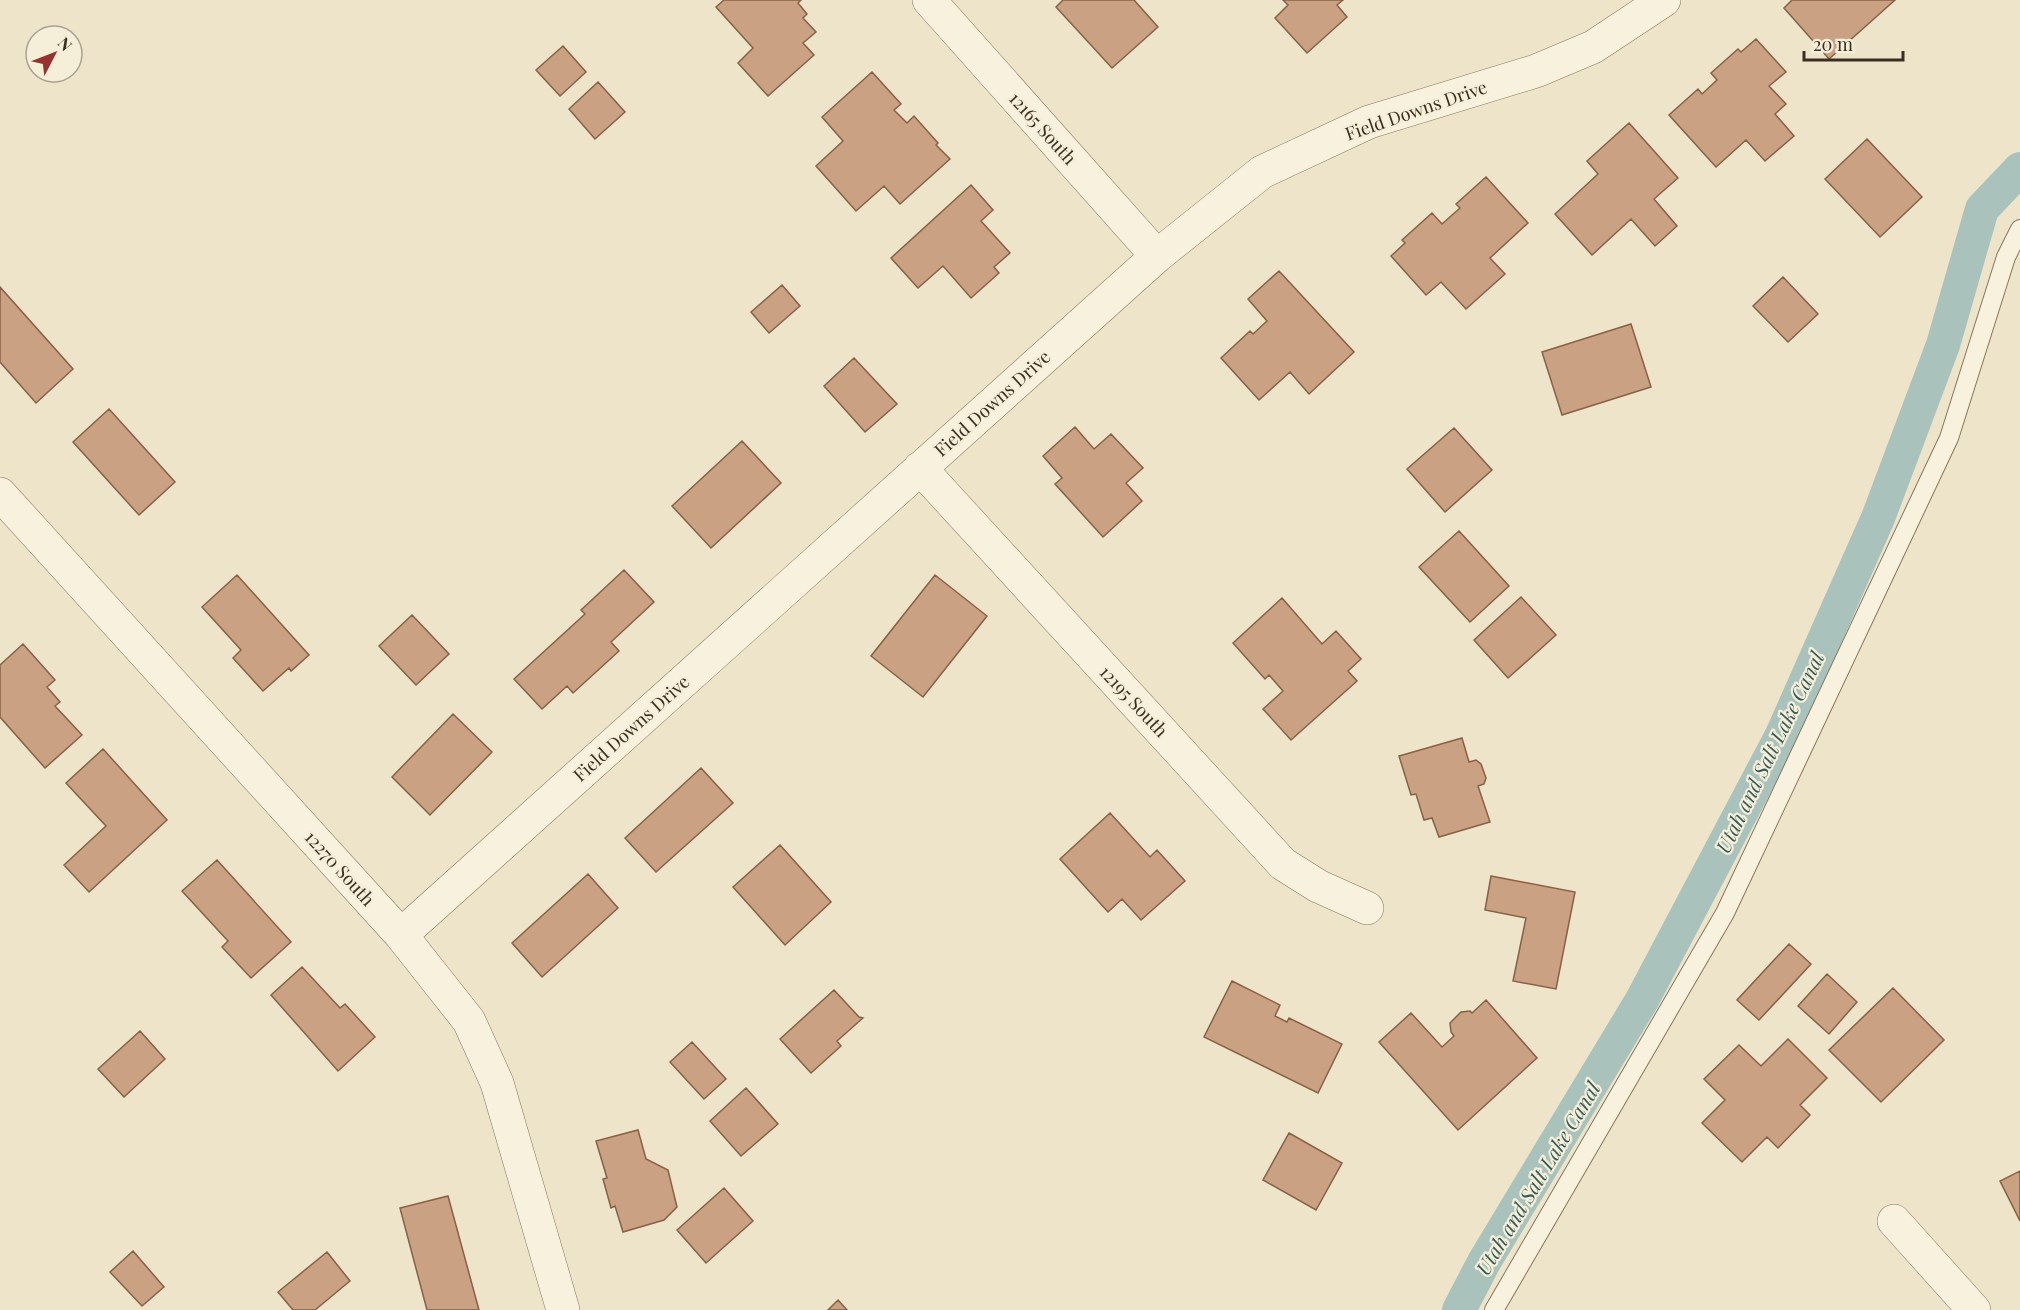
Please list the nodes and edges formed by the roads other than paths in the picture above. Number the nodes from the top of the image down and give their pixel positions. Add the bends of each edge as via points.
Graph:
1 (928, 0) edge
2 (1664, 0) edge
3 (2020, 229) edge
4 (1157, 256) junction
5 (920, 468) junction
6 (0, 494) edge
7 (1367, 908) dead end
8 (401, 935) junction
9 (1894, 1221) dead end
10 (563, 1310) edge
11 (1494, 1310) edge
12 (1974, 1310) edge

1 - 4 street, 12165 South
2 - 4 street, Field Downs Drive via 1593,47 1536,71 1369,122 1262,172
3 - 11 lane via 2006,257 1949,438 1725,913
4 - 5 street, Field Downs Drive
5 - 7 street, 12195 South via 1283,864 1318,886
5 - 8 street, Field Downs Drive
6 - 8 street, 12270 South
8 - 10 street, 12270 South via 469,1021 498,1083
9 - 12 street

